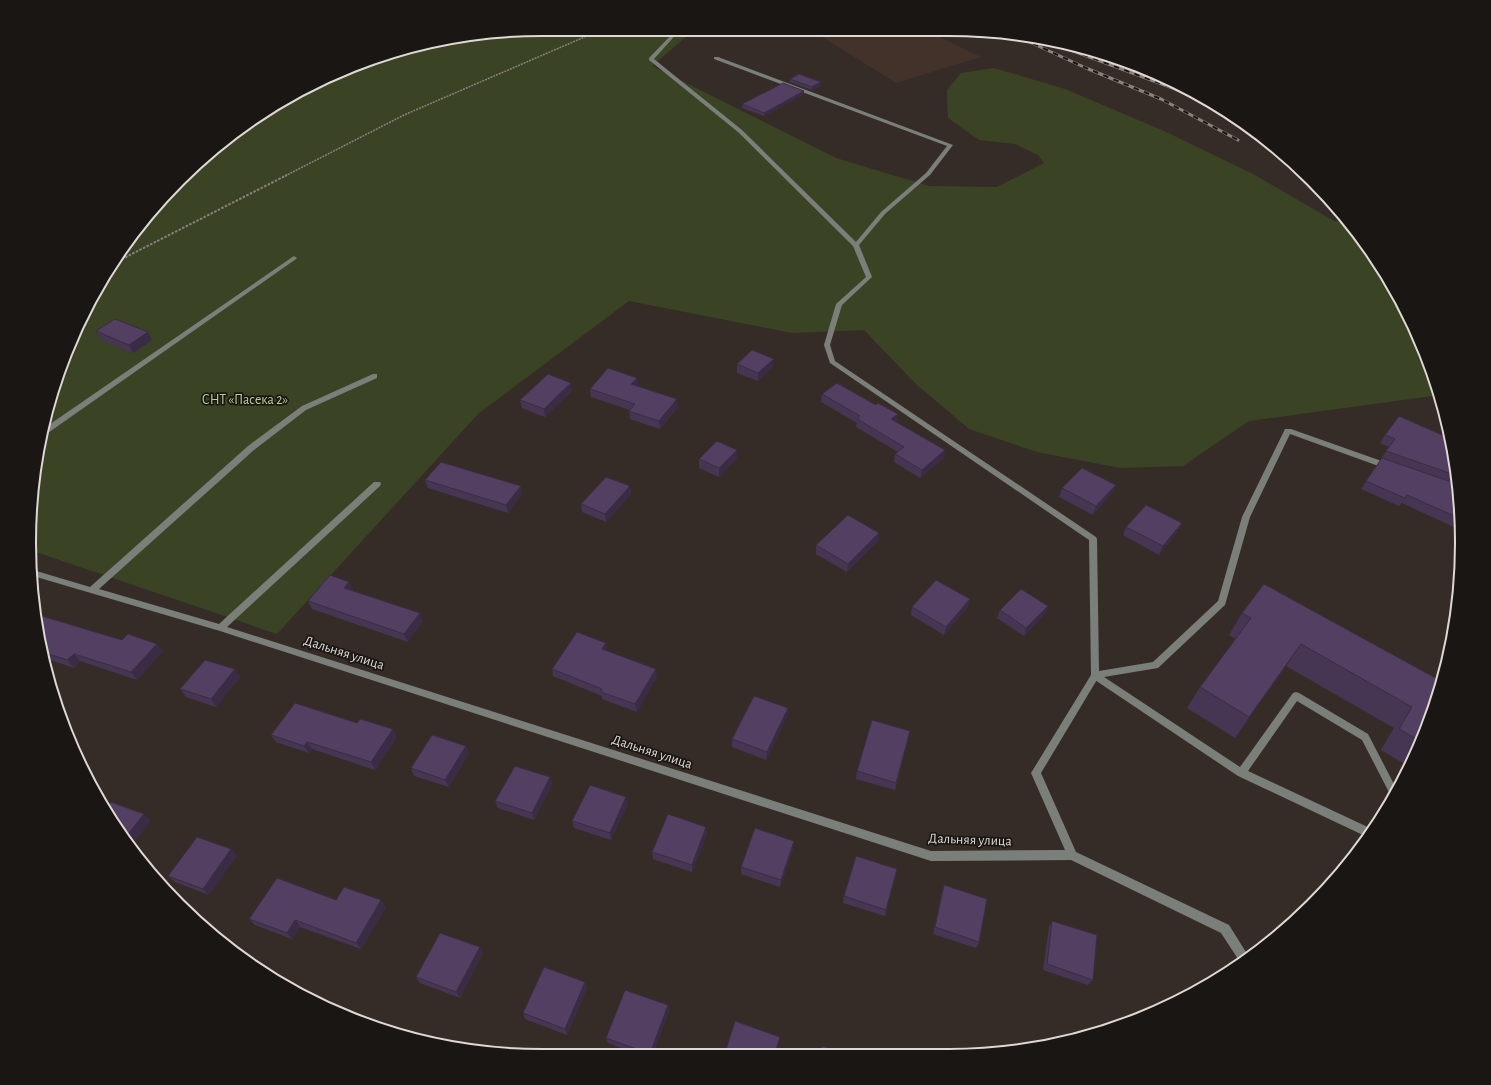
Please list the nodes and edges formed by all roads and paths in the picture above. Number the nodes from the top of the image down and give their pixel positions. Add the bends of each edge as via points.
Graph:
1 (587, 36) edge
2 (673, 36) edge
3 (716, 58) dead end
4 (856, 244) junction
5 (294, 258) dead end
6 (123, 259) edge
7 (374, 376) dead end
8 (49, 428) edge
9 (1391, 467) edge
10 (377, 484) dead end
11 (37, 573) edge
12 (92, 590) junction
13 (220, 628) junction
14 (1095, 675) junction
15 (1241, 773) junction
16 (1391, 788) edge
17 (1365, 831) edge
18 (1072, 855) junction
19 (1242, 955) edge

1 - 6 path via 404,115
2 - 4 street via 651,60 740,131
3 - 4 street via 950,145 928,174 884,213
4 - 14 street via 869,277 839,304 827,345 832,362 1093,539
5 - 8 street
7 - 12 street via 304,408 250,448
9 - 14 street via 1288,431 1246,517 1222,603 1155,664
10 - 13 street
11 - 12 street, Дальняя улица
12 - 13 street, Дальняя улица
13 - 18 street, Дальняя улица via 931,856
14 - 15 street
14 - 18 street via 1036,773
15 - 16 street via 1296,696 1365,737
15 - 17 street
18 - 19 street, Дальняя улица via 1225,929

